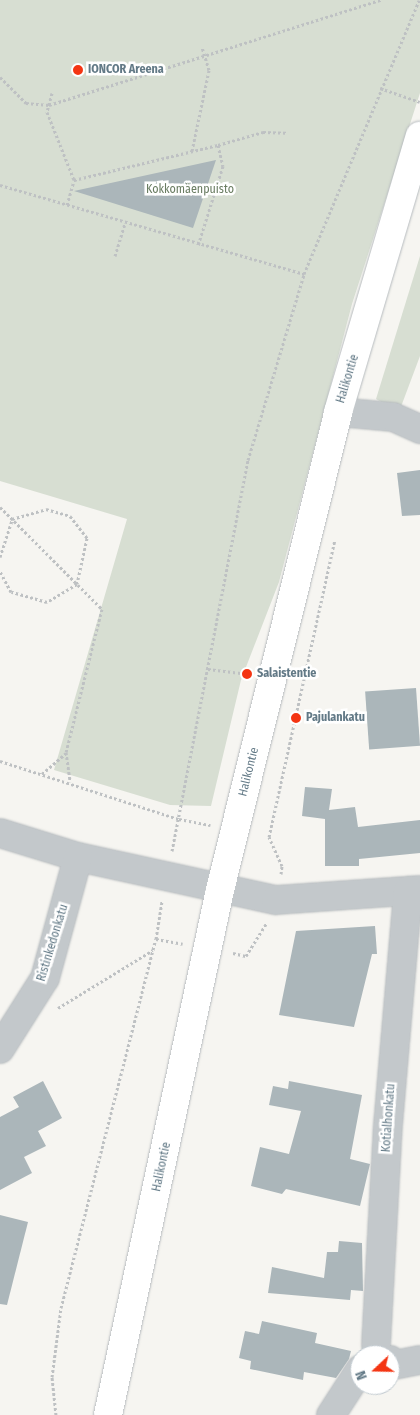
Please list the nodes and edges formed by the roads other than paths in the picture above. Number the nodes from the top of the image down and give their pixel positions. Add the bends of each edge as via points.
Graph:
1 (420, 136) edge
2 (338, 412) junction
3 (420, 428) edge
4 (0, 833) edge
5 (78, 857) junction
6 (220, 890) junction
7 (414, 890) edge
8 (0, 1049) edge
9 (380, 1345) edge
10 (420, 1360) edge
11 (400, 1364) edge
12 (350, 1386) edge
13 (108, 1415) edge
14 (331, 1415) edge

1 - 2 main road, Halikontie
2 - 3 street via 393,417
2 - 6 main road, Halikontie
4 - 5 street
5 - 6 street
5 - 8 street, Ristinkedonkatu via 45,978
6 - 7 street via 276,900
6 - 13 main road, Halikontie
7 - 9 street, Kotialhonkatu via 388,1125
10 - 11 street
12 - 14 street

